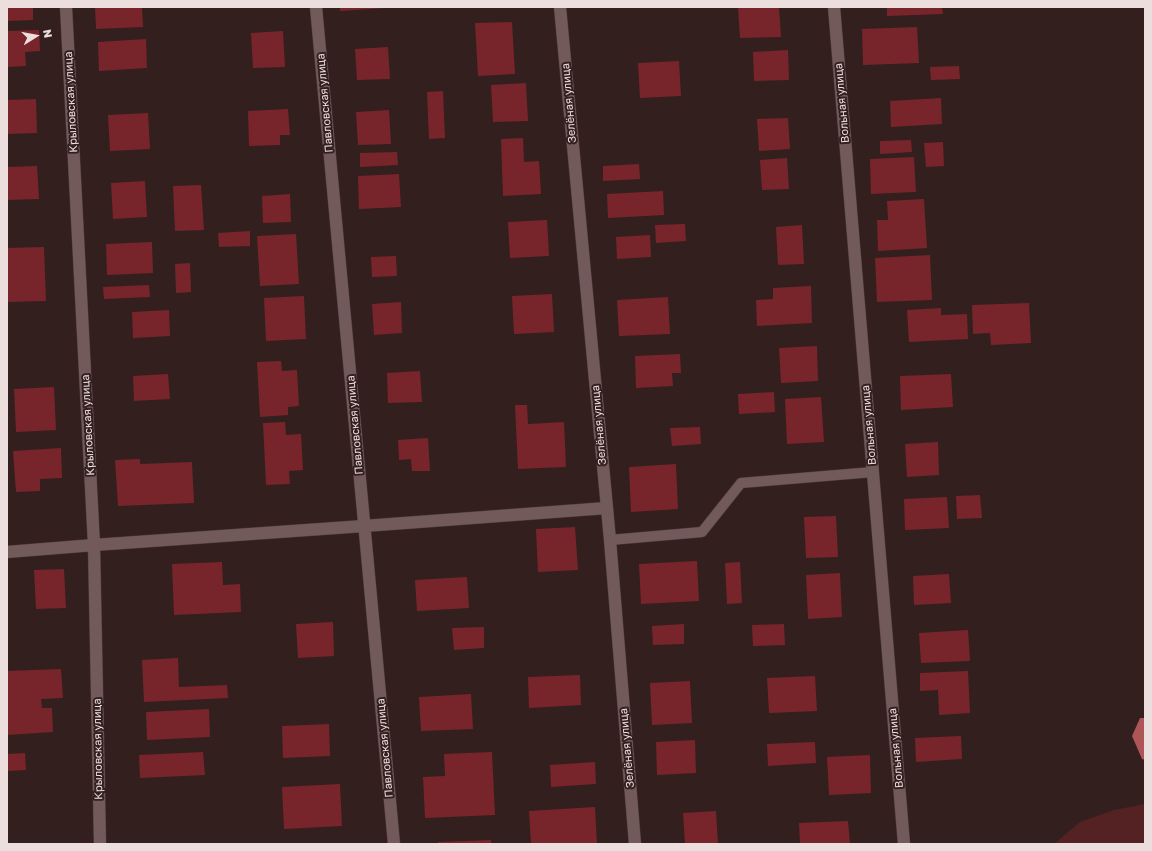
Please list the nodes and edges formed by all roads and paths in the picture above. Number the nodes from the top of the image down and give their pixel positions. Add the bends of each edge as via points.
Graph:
1 (66, 7) edge
2 (316, 7) edge
3 (560, 7) edge
4 (834, 7) edge
5 (873, 472) junction
6 (607, 508) junction
7 (364, 526) junction
8 (610, 540) junction
9 (94, 545) junction
10 (7, 552) edge
11 (100, 844) edge
12 (394, 844) edge
13 (635, 844) edge
14 (904, 844) edge

1 - 9 street, Крыловская улица
2 - 7 street, Павловская улица
3 - 6 street, Зелёная улица
4 - 5 street, Вольная улица
5 - 8 lane via 741,483 702,532
5 - 14 street, Вольная улица
6 - 7 street
6 - 8 street, Зелёная улица
7 - 9 street
7 - 12 street, Павловская улица
8 - 13 street, Зелёная улица
9 - 10 street
9 - 11 street, Крыловская улица

